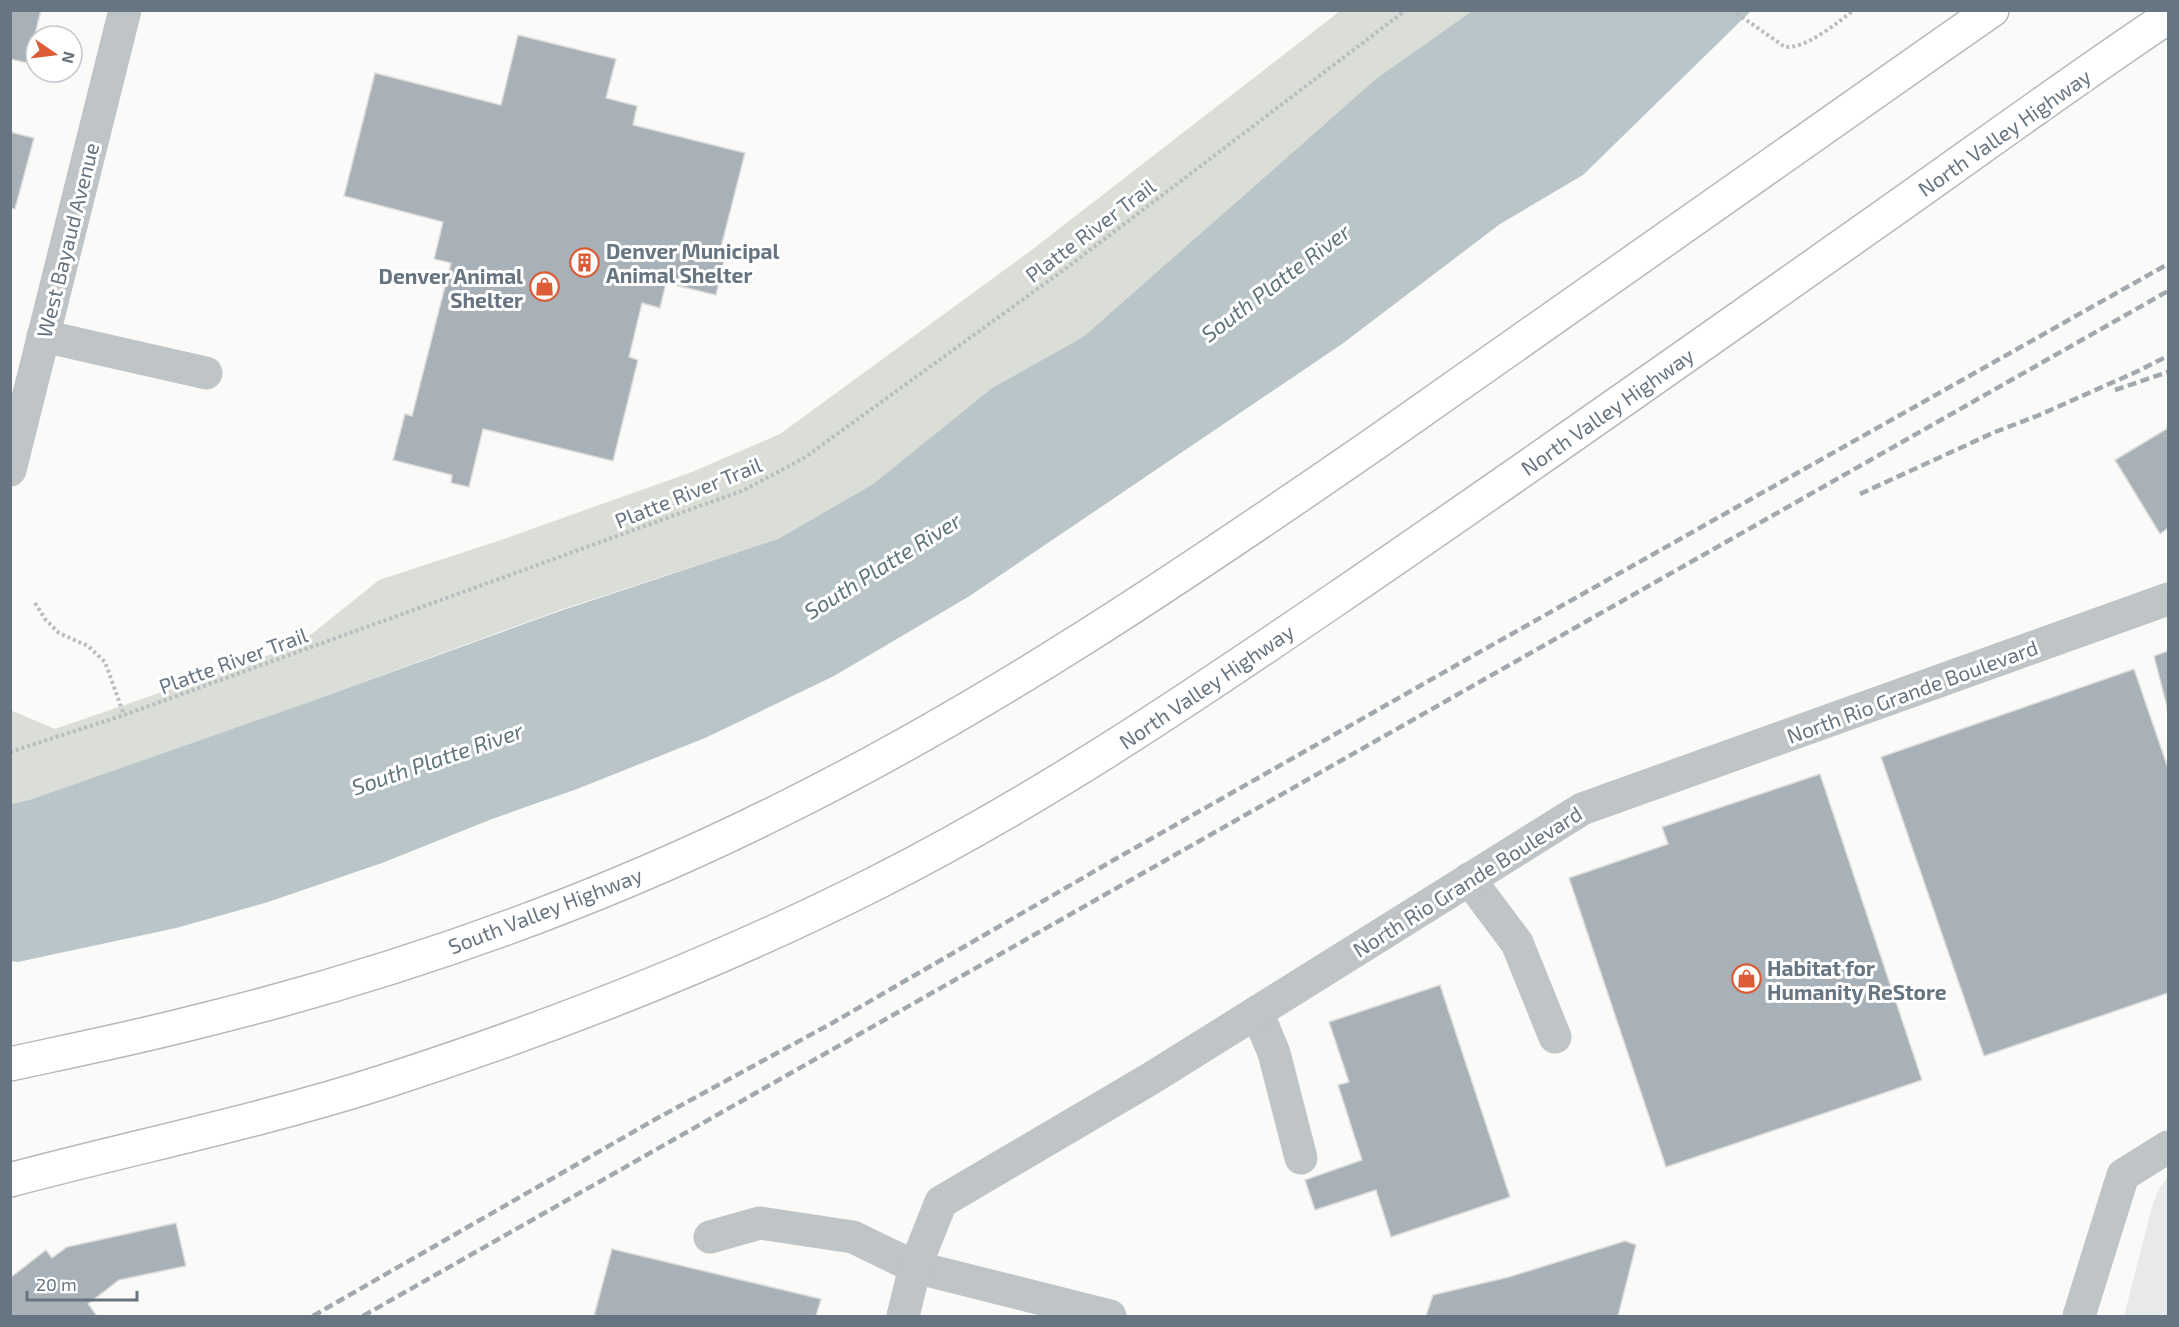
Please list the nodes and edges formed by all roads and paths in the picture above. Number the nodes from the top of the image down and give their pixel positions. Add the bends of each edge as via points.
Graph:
1 (125, 10) edge
2 (1406, 10) edge
3 (1732, 10) edge
4 (1854, 10) edge
5 (1992, 10) edge
6 (2169, 17) edge
7 (43, 336) junction
8 (206, 374) dead end
9 (10, 470) edge
10 (2169, 599) edge
11 (35, 603) dead end
12 (124, 716) junction
13 (10, 752) edge
14 (1469, 879) junction
15 (1257, 1012) junction
16 (1555, 1037) dead end
17 (10, 1064) edge
18 (2169, 1147) edge
19 (1301, 1158) dead end
20 (10, 1180) edge
21 (710, 1237) dead end
22 (915, 1267) junction
23 (903, 1317) edge
24 (1110, 1317) edge
25 (2079, 1317) edge

1 - 7 street, West Bayaud Avenue
2 - 12 path, Platte River Trail via 1065,269 804,458 744,490
3 - 4 path via 1785,47 1793,48
5 - 17 highway, South Valley Highway via 1166,586 935,728 821,790 706,846 565,905 410,960 189,1024
6 - 20 highway, North Valley Highway via 1186,702 1038,794 911,865 810,916 658,982 378,1084
7 - 8 street
7 - 9 street, West Bayaud Avenue
10 - 14 street, North Rio Grande Boulevard via 1582,809
11 - 12 path via 59,633 88,646 105,662
12 - 13 path, Platte River Trail
14 - 15 street, North Rio Grande Boulevard
14 - 16 street via 1517,943
15 - 19 street via 1274,1053
15 - 22 street, North Rio Grande Boulevard via 941,1202
18 - 25 street via 2123,1174
21 - 22 street via 759,1223 853,1237
22 - 23 street, North Rio Grande Boulevard
22 - 24 street

